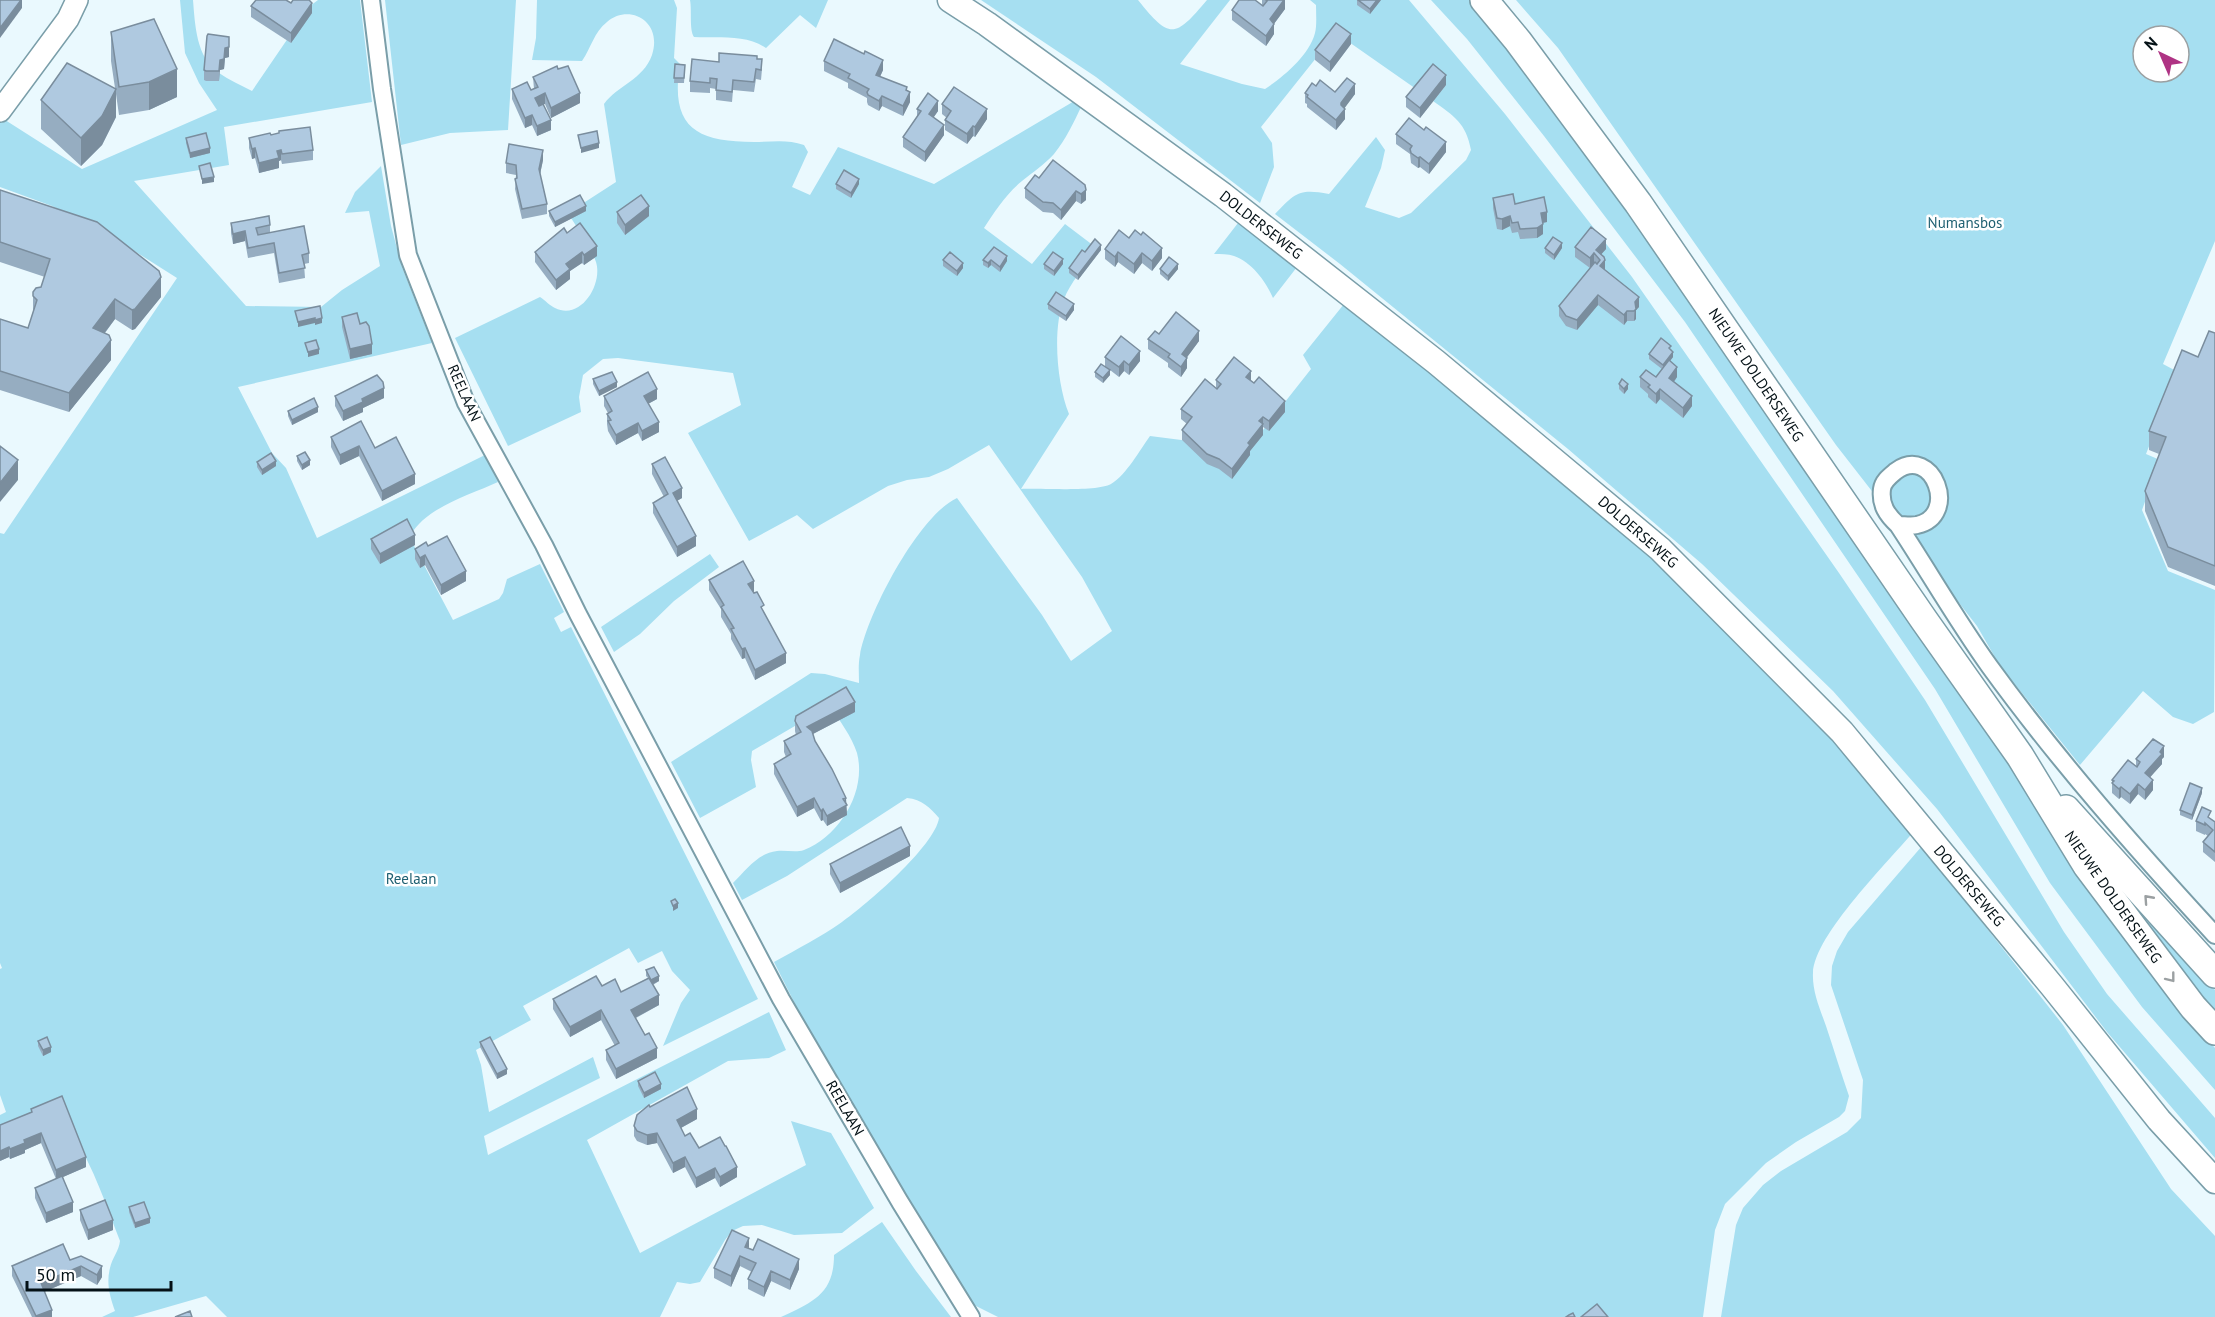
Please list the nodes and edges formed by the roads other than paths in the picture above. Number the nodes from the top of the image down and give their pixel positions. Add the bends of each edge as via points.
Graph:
1 (77, 0) edge
2 (371, 0) edge
3 (950, 0) edge
4 (1484, 0) edge
5 (0, 111) edge
6 (1898, 525) dead end
7 (2020, 756) junction
8 (2215, 935) edge
9 (2215, 974) edge
10 (2215, 1031) edge
11 (2215, 1181) edge
12 (971, 1317) edge

1 - 5 street via 69,19
2 - 12 street, REELAAN via 408,255 466,403 781,999
3 - 11 main road, DOLDERSEWEG via 1223,195 1436,362 1660,549 1842,732 2159,1120
4 - 7 main road, NIEUWE DOLDERSEWEG via 1638,203
6 - 8 street via 1989,665 2057,756
9 -> 7 main road, NIEUWE DOLDERSEWEG
7 -> 10 main road, NIEUWE DOLDERSEWEG via 2087,866

